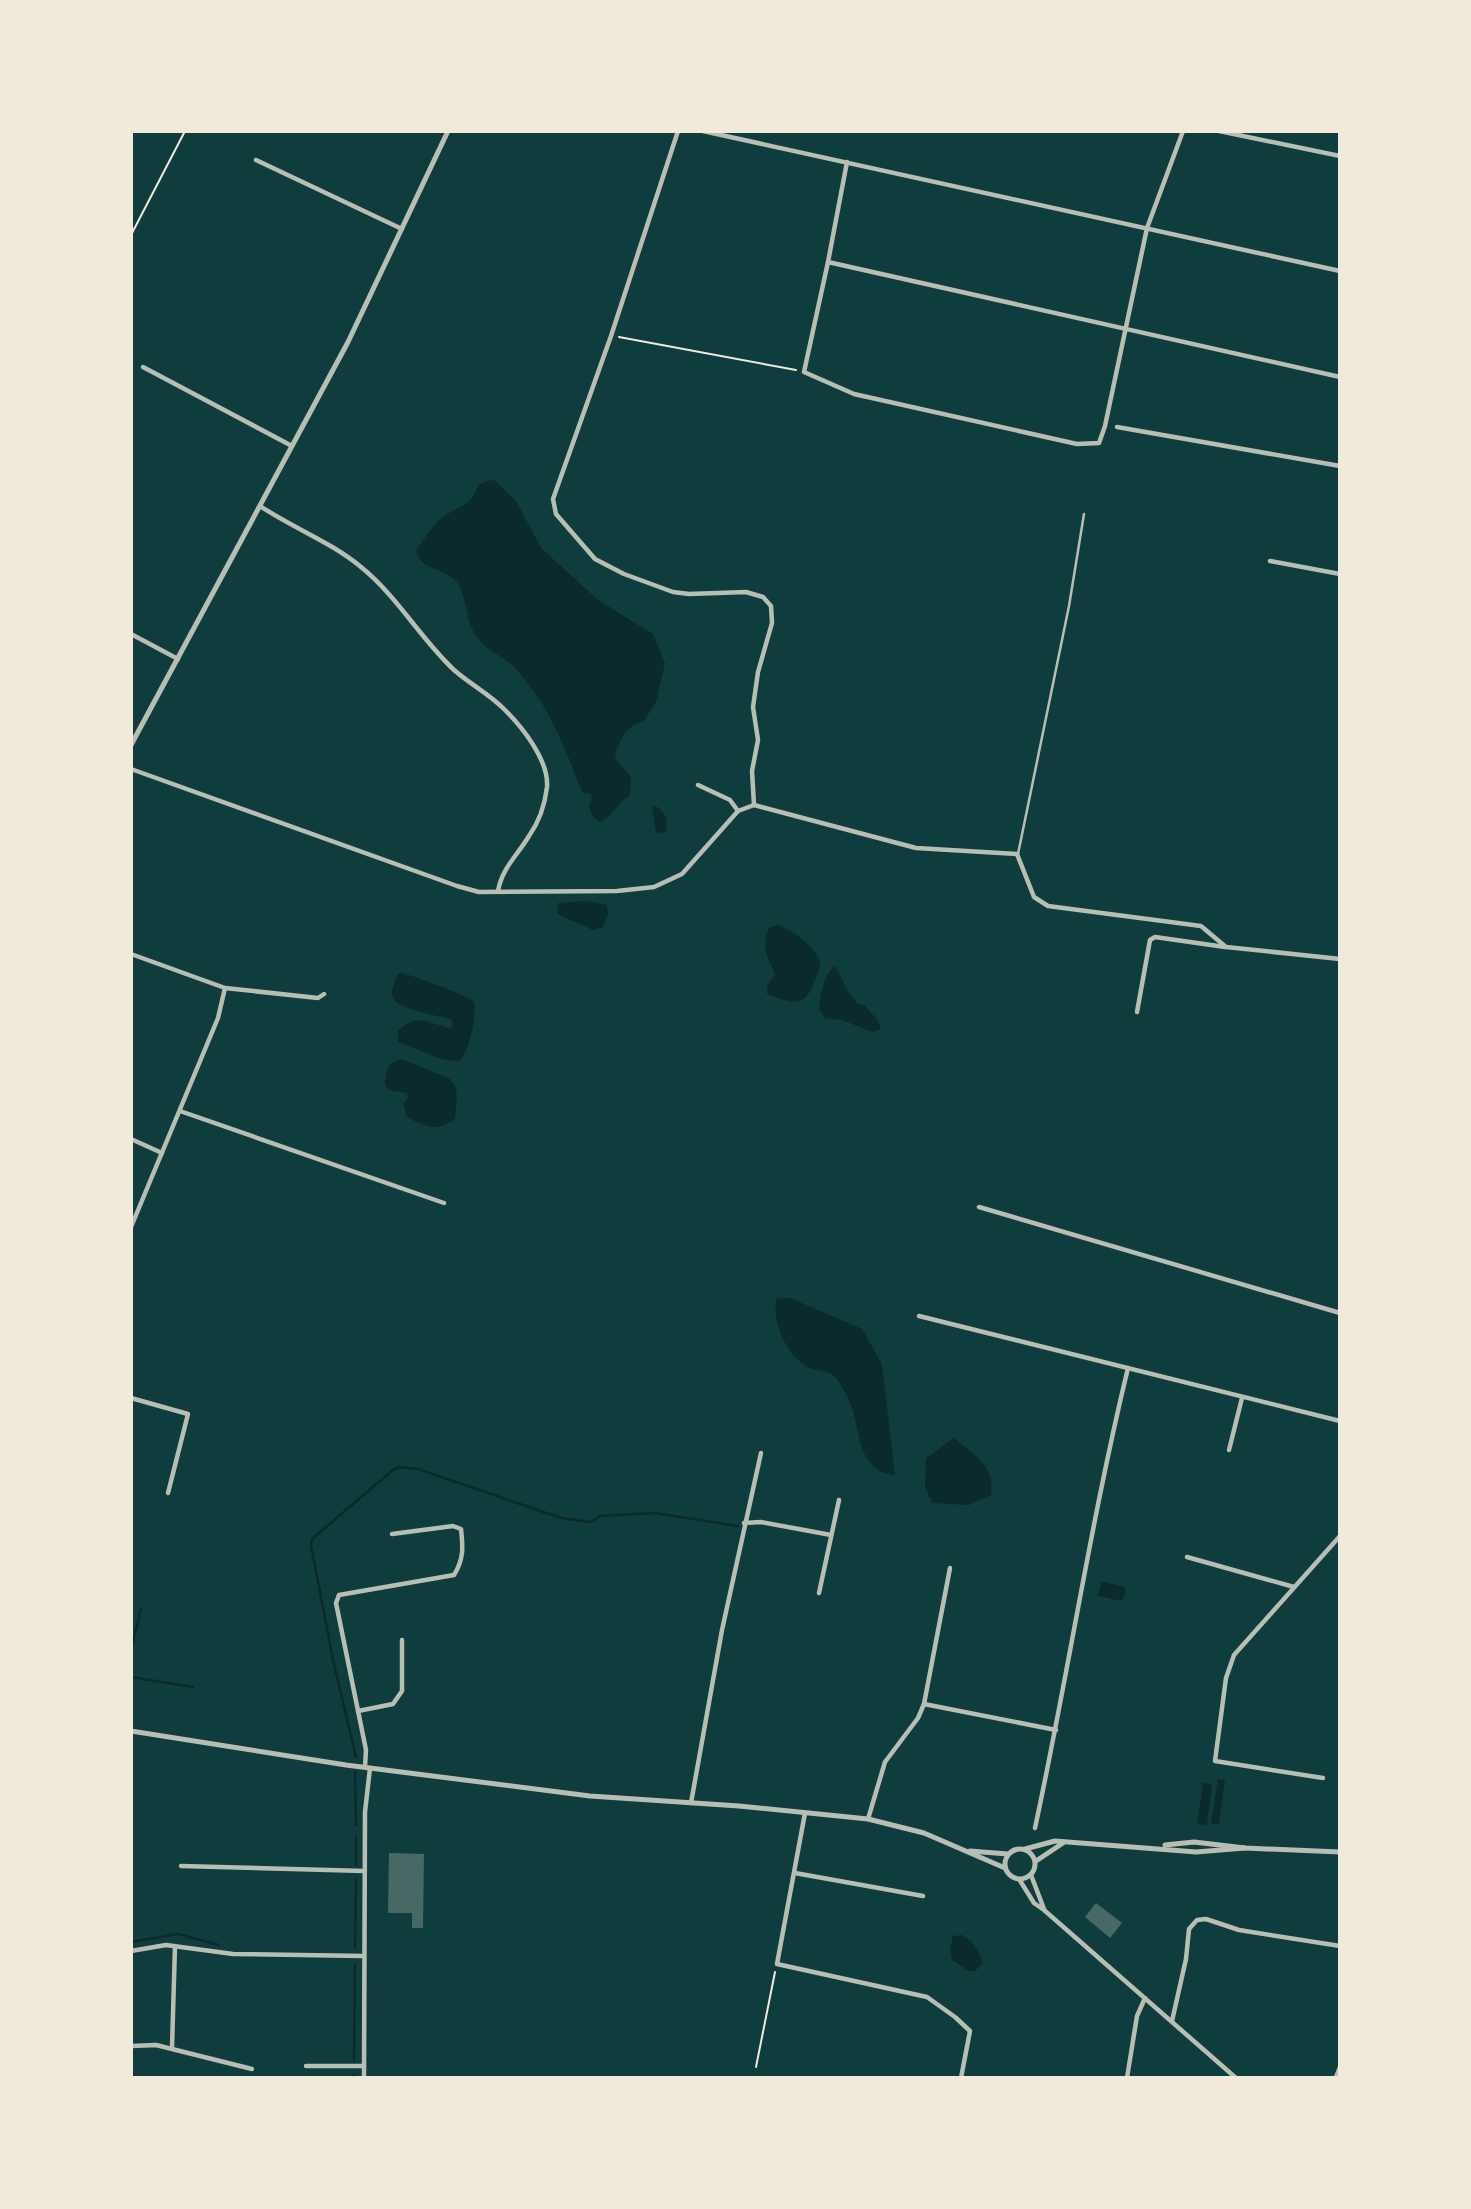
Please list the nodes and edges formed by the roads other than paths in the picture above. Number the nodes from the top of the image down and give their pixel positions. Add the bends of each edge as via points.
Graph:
1 (448, 131) edge
2 (678, 131) edge
3 (703, 131) edge
4 (1184, 131) edge
5 (1219, 131) edge
6 (1340, 156) edge
7 (256, 160) dead end
8 (847, 162) junction
9 (1147, 228) junction
10 (402, 229) junction
11 (828, 262) junction
12 (1340, 271) edge
13 (1125, 328) junction
14 (143, 367) dead end
15 (1340, 377) edge
16 (1117, 427) dead end
17 (292, 446) junction
18 (1340, 466) edge
19 (260, 506) junction
20 (1084, 513) dead end
21 (1270, 561) dead end
22 (1340, 574) edge
23 (131, 634) edge
24 (178, 659) junction
25 (131, 745) edge
26 (131, 769) edge
27 (698, 785) dead end
28 (754, 805) junction
29 (738, 811) junction
30 (1017, 854) junction
31 (498, 891) junction
32 (1226, 947) junction
33 (131, 954) edge
34 (1340, 959) edge
35 (225, 988) junction
36 (324, 994) dead end
37 (1137, 1012) dead end
38 (180, 1111) junction
39 (131, 1139) edge
40 (162, 1153) junction
41 (444, 1203) dead end
42 (979, 1207) dead end
43 (131, 1227) edge
44 (1340, 1313) edge
45 (919, 1315) dead end
46 (1128, 1368) junction
47 (131, 1398) edge
48 (1242, 1398) junction
49 (1340, 1421) edge
50 (1229, 1450) dead end
51 (761, 1453) dead end
52 (168, 1493) dead end
53 (839, 1500) dead end
54 (744, 1522) junction
55 (392, 1534) dead end
56 (831, 1535) junction
57 (1340, 1536) edge
58 (1187, 1557) dead end
59 (950, 1568) dead end
60 (1295, 1587) junction
61 (820, 1593) dead end
62 (402, 1640) dead end
63 (924, 1704) junction
64 (358, 1711) junction
65 (131, 1731) edge
66 (1056, 1731) junction
67 (368, 1767) junction
68 (1323, 1778) dead end
69 (691, 1803) junction
70 (805, 1813) junction
71 (869, 1819) junction
72 (1035, 1828) dead end
73 (1063, 1843) junction
74 (1025, 1849) junction
75 (967, 1851) junction
76 (1340, 1852) edge
77 (1008, 1854) junction
78 (1036, 1861) junction
79 (181, 1866) dead end
80 (1006, 1868) junction
81 (365, 1871) junction
82 (794, 1873) junction
83 (1031, 1875) junction
84 (1019, 1879) junction
85 (923, 1896) dead end
86 (1044, 1910) junction
87 (175, 1946) junction
88 (1340, 1946) edge
89 (131, 1951) edge
90 (364, 1956) junction
91 (1144, 1998) junction
92 (1172, 2021) junction
93 (131, 2046) edge
94 (172, 2048) junction
95 (306, 2066) dead end
96 (364, 2066) junction
97 (1340, 2067) edge
98 (252, 2069) dead end
99 (1336, 2077) edge
100 (364, 2078) edge
101 (961, 2078) edge
102 (1127, 2078) edge
103 (1236, 2078) edge

1 - 10 street
2 - 28 street via 553,499 556,514 595,559 624,574 673,592 746,592 771,606 772,623 753,708 758,740 752,771
3 - 8 street
4 - 9 street
5 - 6 street
7 - 10 street
8 - 9 street
8 - 11 street
9 - 12 street
9 - 13 street
10 - 17 street
11 - 13 street
11 - 13 street via 804,372 854,394 1077,444 1099,443
13 - 15 street
14 - 17 street
16 - 18 street
17 - 19 street
19 - 24 street
19 - 31 street via 361,567 454,669 505,710 540,755 547,784 542,811 501,876
20 - 30 lane
21 - 22 street
23 - 24 street
24 - 25 street
26 - 31 street via 457,886
27 - 29 street via 730,800
28 - 29 street
28 - 30 street via 916,848
29 - 31 street via 682,874 654,887
30 - 32 street via 1034,897 1048,906 1201,926
32 - 34 street
32 - 37 street via 1154,937
33 - 35 street
35 - 36 street via 318,998
35 - 38 street
38 - 40 street
38 - 41 street
39 - 40 street
40 - 43 street
42 - 44 street
45 - 46 street
46 - 48 street
46 - 66 street via 1101,1480
47 - 52 street via 188,1414
48 - 49 street
48 - 50 street
51 - 54 street
53 - 56 street
54 - 56 street
54 - 69 street
55 - 64 street via 453,1526 461,1528 464,1551 454,1575 339,1595 336,1612
56 - 61 street
57 - 60 street
58 - 60 street
59 - 63 street
60 - 68 street via 1230,1663 1215,1761
62 - 64 street via 402,1692 393,1704
63 - 66 street
63 - 71 street via 885,1762
64 - 67 street
65 - 67 street
66 - 72 street
67 - 69 street via 590,1796
67 - 81 street
69 - 70 street
70 - 71 street
70 - 82 street
71 - 75 street via 924,1833
73 - 74 street
73 - 76 street via 1208,1852 1244,1848
73 - 78 street
74 - 77 street
74 - 78 street
75 - 77 street
75 - 80 street
77 - 80 street
78 - 83 street
79 - 81 street
80 - 84 street via 1010,1876
81 - 90 street
82 - 85 street
82 - 101 street via 777,1964 927,1997 970,2031
83 - 84 street
83 - 86 street
84 - 86 street
86 - 91 street
87 - 89 street
87 - 90 street via 233,1954
87 - 94 street
88 - 92 street via 1196,1920 1189,1929
90 - 96 street
91 - 92 street
91 - 102 street
92 - 103 street
93 - 94 street
94 - 98 street
95 - 96 street
96 - 100 street
97 - 99 street

